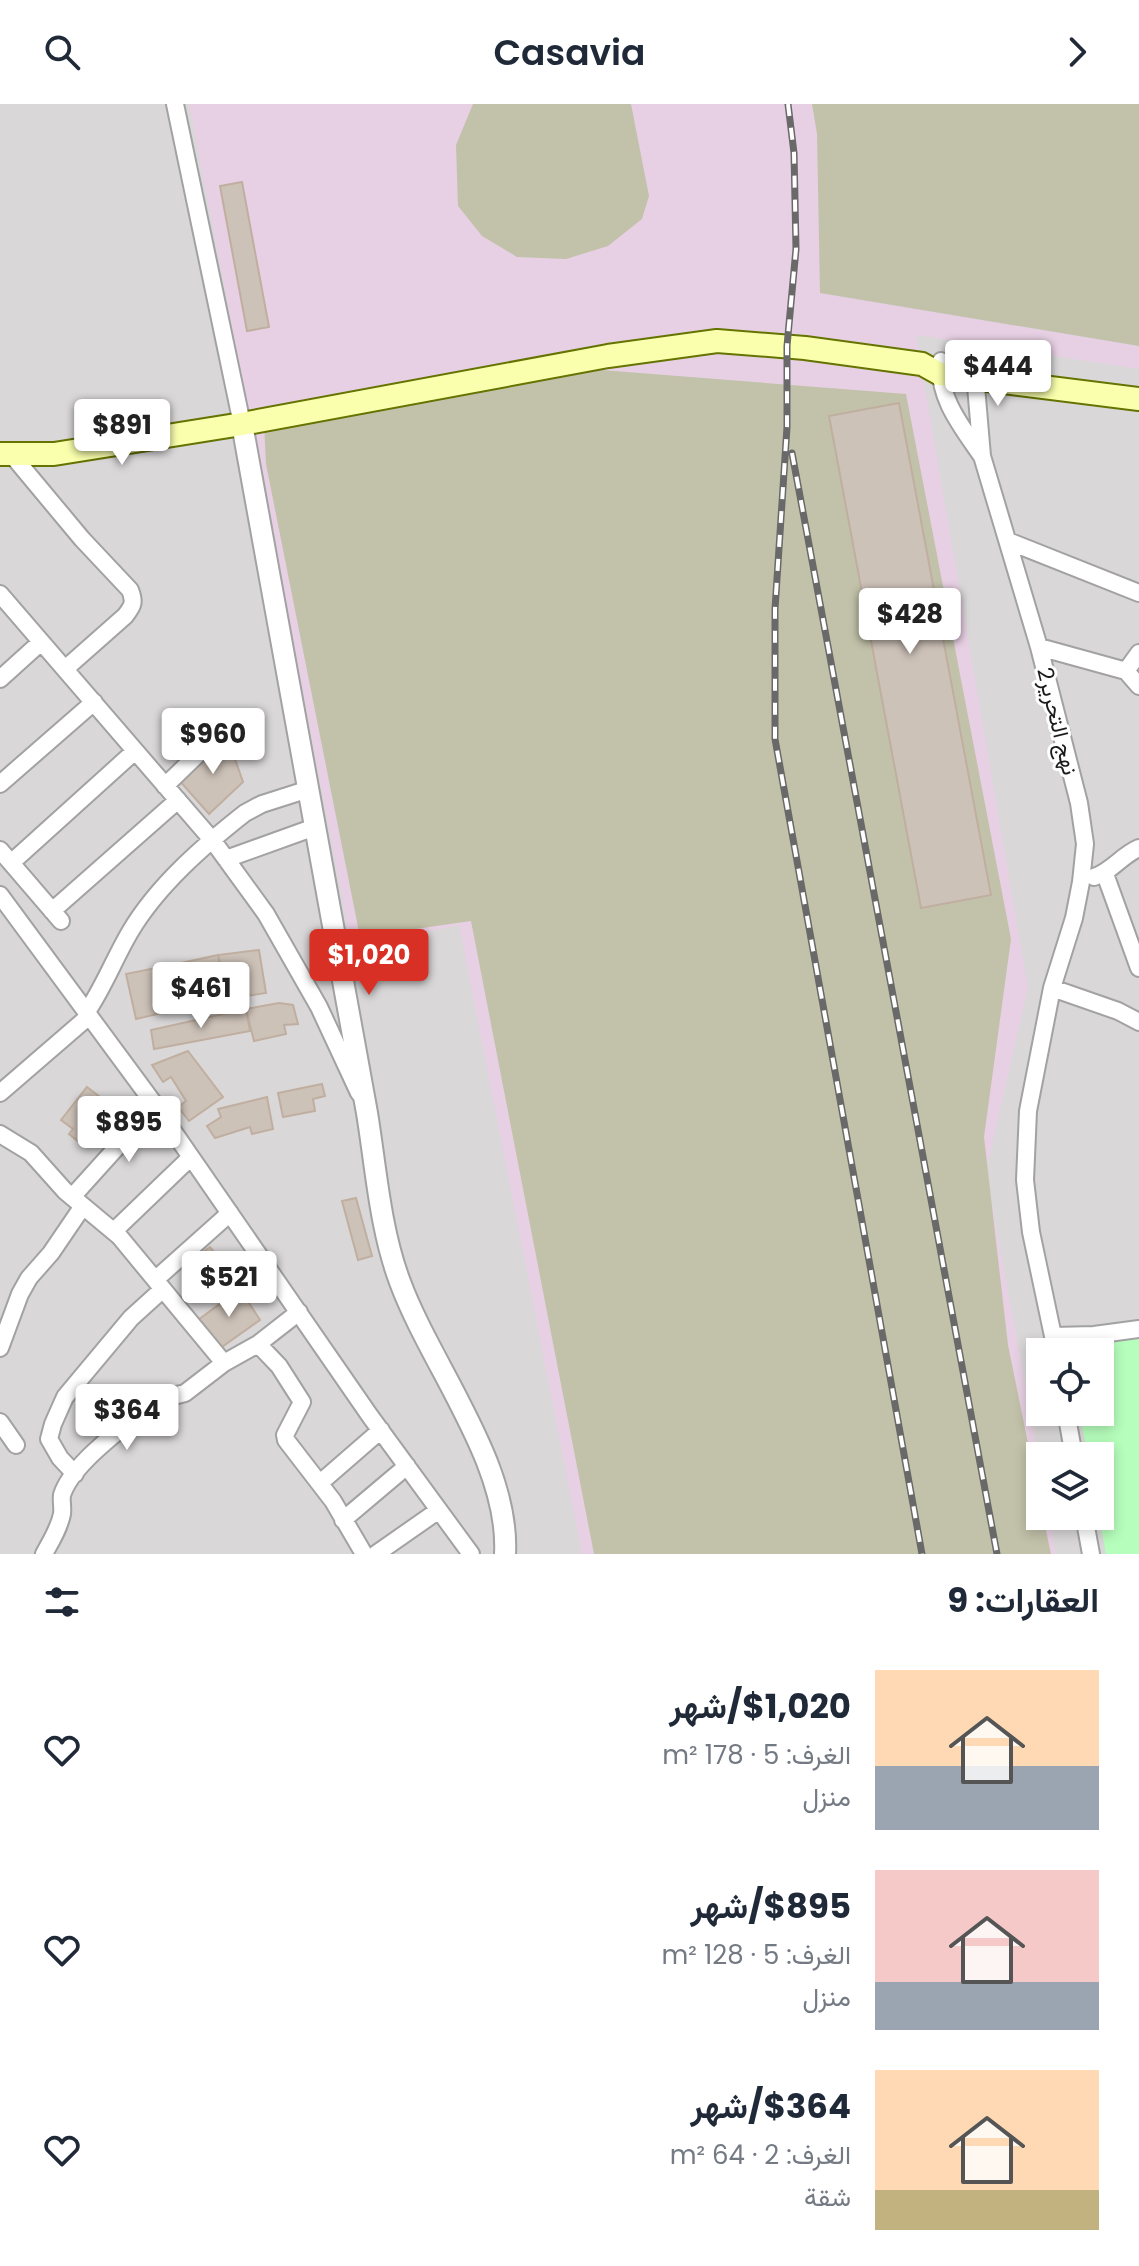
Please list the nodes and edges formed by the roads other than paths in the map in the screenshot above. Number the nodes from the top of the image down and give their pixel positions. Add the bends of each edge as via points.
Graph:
1 (175, 104) edge
2 (933, 366) junction
3 (974, 370) junction
4 (1139, 384) edge
5 (1086, 385) junction
6 (1139, 399) edge
7 (242, 424) junction
8 (6, 454) edge
9 (982, 456) junction
10 (1008, 541) junction
11 (1139, 593) edge
12 (0, 594) edge
13 (41, 642) junction
14 (1039, 647) junction
15 (1139, 653) edge
16 (65, 669) junction
17 (1126, 671) junction
18 (0, 679) edge
19 (1139, 686) edge
20 (94, 702) junction
21 (229, 724) dead end
22 (135, 751) junction
23 (0, 784) edge
24 (165, 786) junction
25 (309, 789) junction
26 (178, 800) junction
27 (315, 827) junction
28 (213, 841) junction
29 (1139, 848) edge
30 (6, 856) edge
31 (226, 859) junction
32 (1105, 874) junction
33 (1081, 882) junction
34 (0, 895) edge
35 (1139, 968) edge
36 (1052, 988) junction
37 (87, 1015) junction
38 (1139, 1022) edge
39 (0, 1093) edge
40 (155, 1105) junction
41 (367, 1113) junction
42 (0, 1134) edge
43 (191, 1157) junction
44 (78, 1201) junction
45 (230, 1213) junction
46 (114, 1231) junction
47 (159, 1284) junction
48 (299, 1312) junction
49 (1139, 1329) edge
50 (1053, 1338) edge
51 (1081, 1338) edge
52 (258, 1344) junction
53 (0, 1348) edge
54 (224, 1363) junction
55 (1, 1426) edge
56 (381, 1430) junction
57 (16, 1445) dead end
58 (407, 1466) junction
59 (75, 1474) junction
60 (320, 1483) junction
61 (439, 1510) junction
62 (343, 1520) junction
63 (1087, 1530) edge
64 (44, 1554) edge
65 (364, 1554) edge
66 (376, 1554) edge
67 (471, 1554) edge
68 (505, 1554) edge
69 (1091, 1554) edge

1 - 7 street
2 - 3 main road
2 - 7 main road via 717,341
2 - 9 street, نهج التحرير2 via 950,409
3 - 5 main road
3 - 9 street, نهج التحرير2
4 - 5 main road
5 - 6 main road
7 - 8 main road via 54,454
7 - 25 street
8 - 16 street via 133,599 125,616
9 - 10 street, نهج التحرير2
10 - 11 street
10 - 14 street, نهج التحرير2
12 - 13 street
13 - 16 street
13 - 18 street
14 - 17 street
14 - 33 street, نهج التحرير2 via 1079,803 1085,844
15 - 17 street
16 - 20 street
17 - 19 street
20 - 22 street
20 - 23 street
21 - 24 street
22 - 24 street
22 - 30 street
24 - 26 street
25 - 27 street
25 - 28 street via 245,813
26 - 28 street
26 - 30 street via 57,916
27 - 31 street
27 - 41 street
28 - 31 street
28 - 37 street via 141,914
29 - 32 street
31 - 41 street via 266,914 319,1007
32 - 33 street
32 - 35 street
33 - 36 street, نهج التحرير2
34 - 37 street
36 - 38 street
36 - 50 street, نهج التحرير2 via 1028,1111 1025,1180
37 - 39 street
37 - 40 street
40 - 43 street
40 - 44 street
41 - 68 street via 400,1282 495,1480 507,1527
42 - 44 street via 31,1153
43 - 45 street
43 - 46 street
44 - 46 street
44 - 53 street via 51,1253 20,1294
45 - 47 street
45 - 48 street
46 - 47 street
47 - 54 street
47 - 59 street via 65,1397 53,1424 49,1439
48 - 52 street
48 - 56 street
49 - 51 street
52 - 54 street
52 - 60 street via 302,1402 285,1435
54 - 59 street via 185,1393 149,1405
55 - 57 street
56 - 58 street
56 - 60 street
58 - 61 street
58 - 62 street
59 - 64 street via 61,1497 59,1526
60 - 62 street
61 - 66 street
61 - 67 street
62 - 65 street
63 - 69 street

